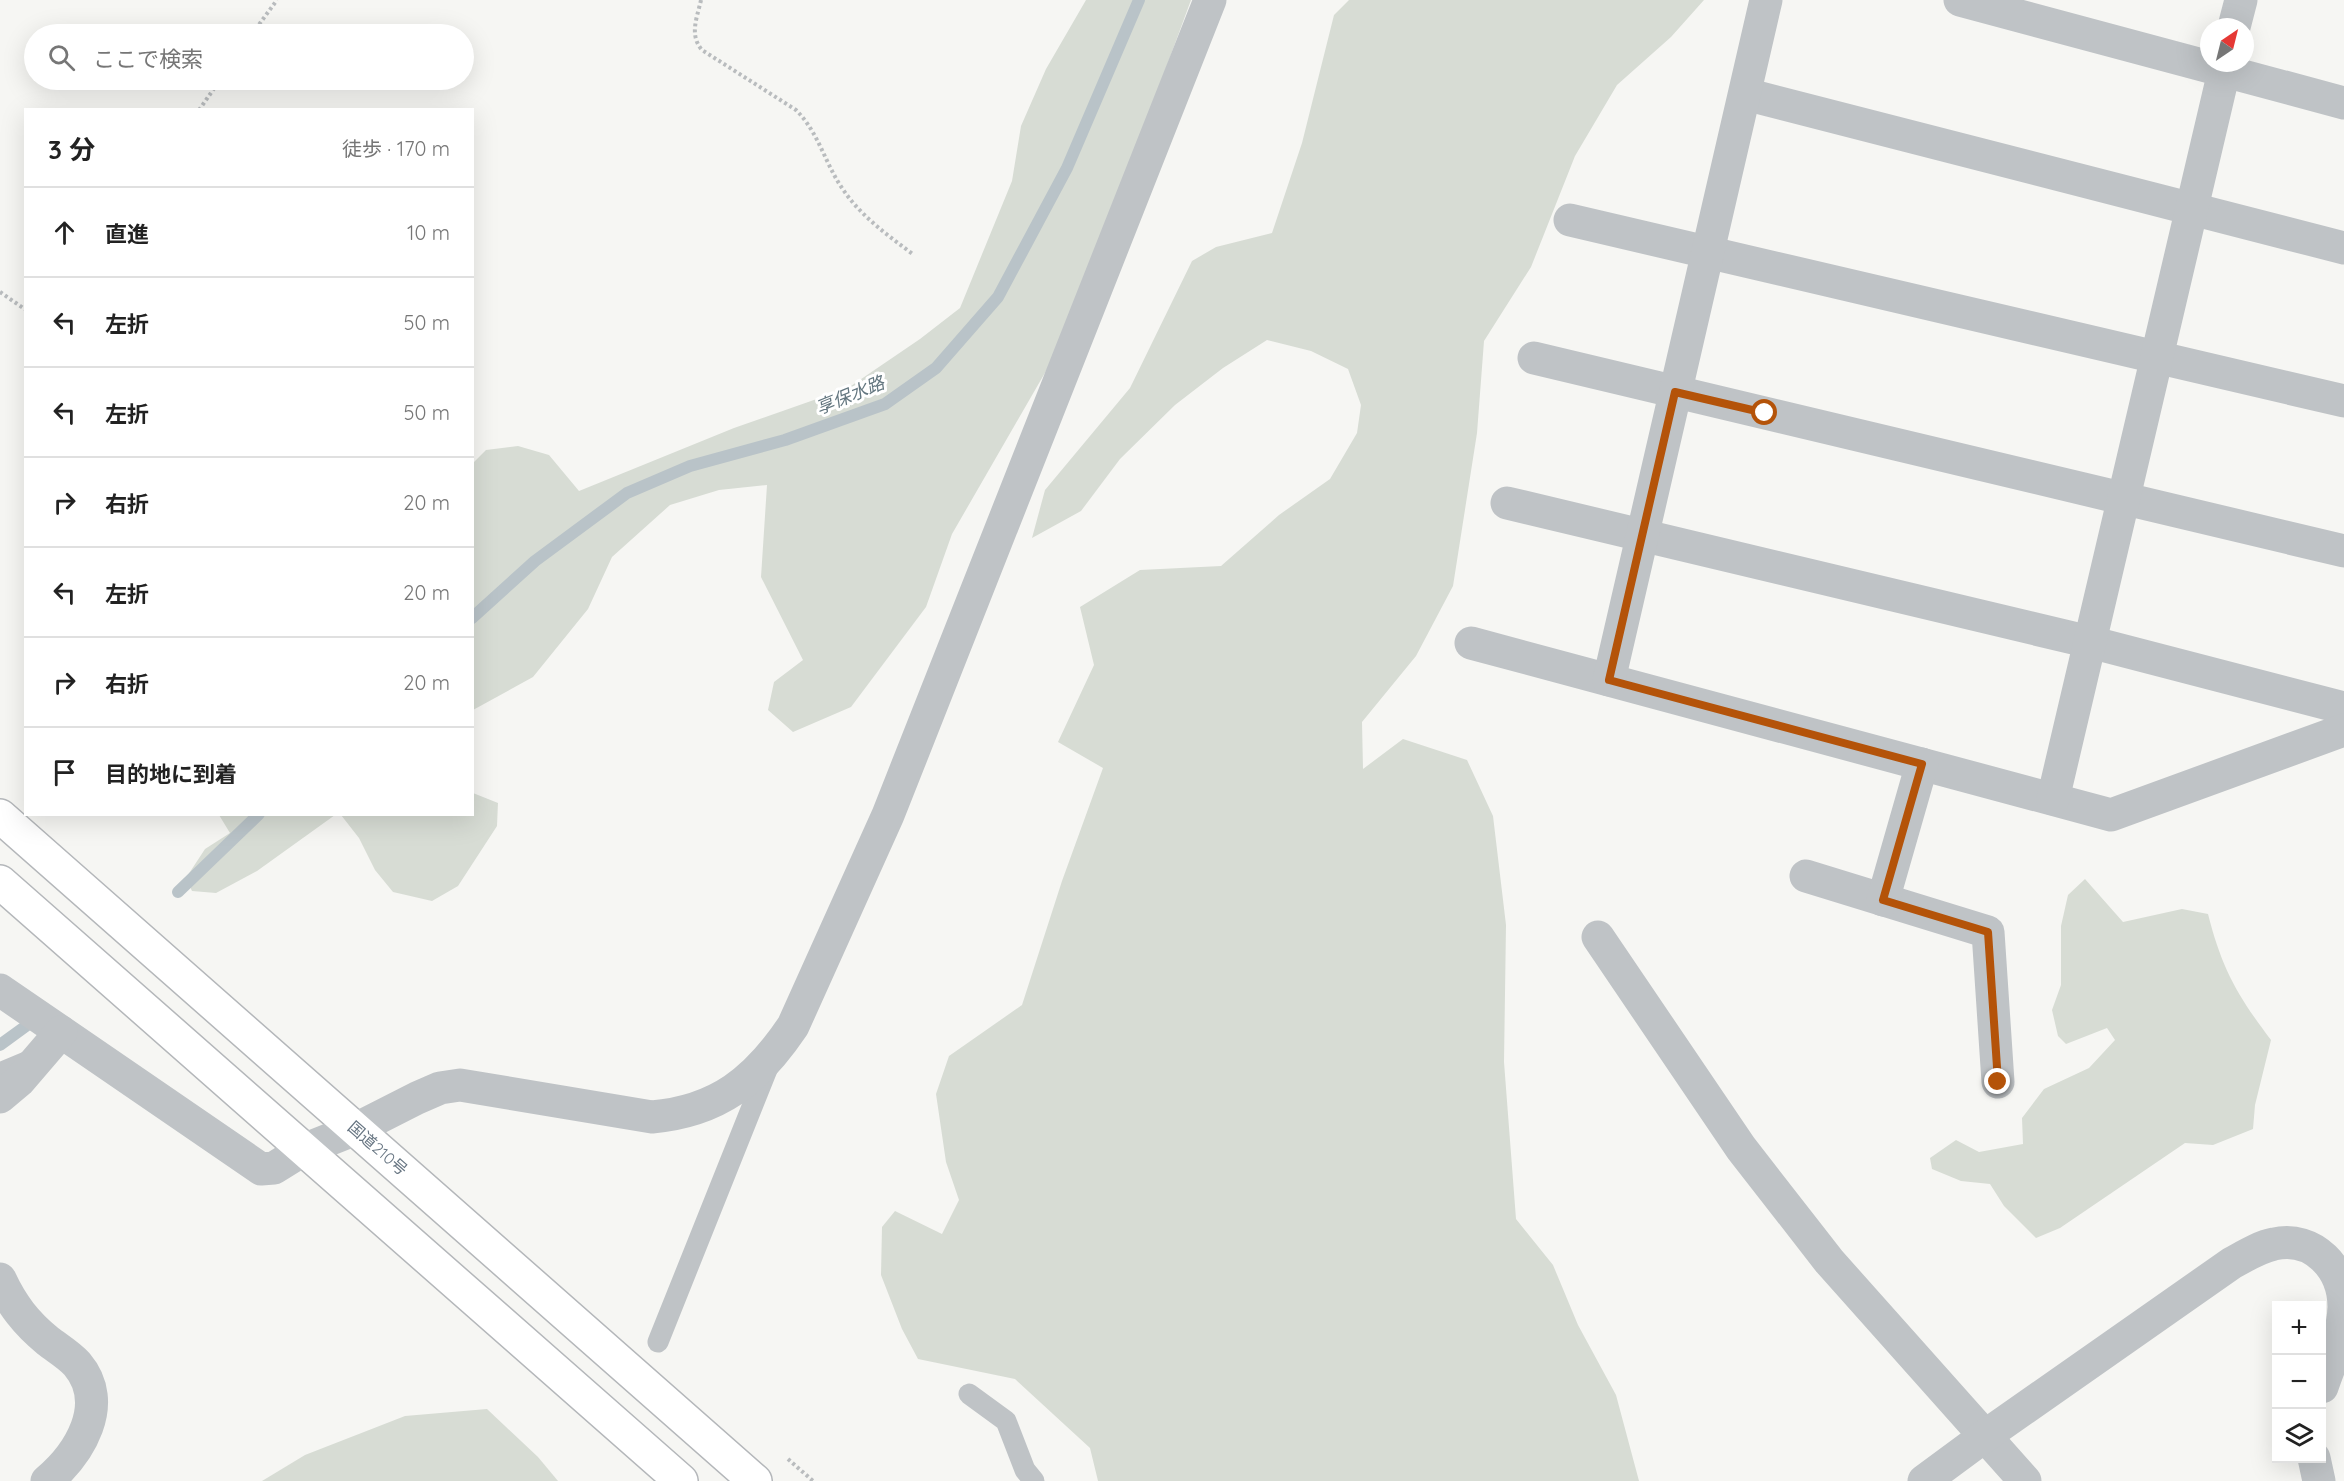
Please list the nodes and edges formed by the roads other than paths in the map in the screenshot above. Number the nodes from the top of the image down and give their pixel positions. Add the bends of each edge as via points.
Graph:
1 (1210, 0) edge
2 (1766, 0) edge
3 (1960, 0) edge
4 (2241, 0) edge
5 (2237, 18) edge
6 (2200, 61) edge
7 (2224, 72) edge
8 (2242, 72) edge
9 (1745, 94) junction
10 (2344, 103) edge
11 (2192, 209) junction
12 (1570, 220) dead end
13 (2344, 248) edge
14 (1708, 252) junction
15 (1534, 357) dead end
16 (2157, 357) junction
17 (1675, 392) junction
18 (2344, 401) edge
19 (2124, 499) junction
20 (1507, 503) dead end
21 (1642, 535) junction
22 (2344, 552) edge
23 (2090, 642) junction
24 (1471, 643) dead end
25 (1609, 680) junction
26 (2344, 708) edge
27 (2344, 730) edge
28 (1922, 764) junction
29 (2053, 799) junction
30 (0, 816) edge
31 (1806, 876) dead end
32 (0, 882) edge
33 (1883, 900) junction
34 (1598, 937) dead end
35 (0, 990) edge
36 (51, 1044) junction
37 (771, 1058) junction
38 (0, 1073) edge
39 (1998, 1082) dead end
40 (0, 1096) edge
41 (356, 1129) junction
42 (303, 1150) junction
43 (0, 1279) edge
44 (658, 1342) dead end
45 (2326, 1376) edge
46 (969, 1394) dead end
47 (1984, 1436) junction
48 (2315, 1463) edge
49 (46, 1481) edge
50 (681, 1481) edge
51 (755, 1481) edge
52 (1034, 1481) edge
53 (1924, 1481) edge
54 (2025, 1481) edge
55 (2319, 1481) edge

1 - 37 street via 888,815 793,1026
2 - 9 street
3 - 6 street
4 - 5 street
7 - 11 street
8 - 10 street
9 - 11 street
9 - 14 street
11 - 13 street
11 - 16 street
12 - 14 street
14 - 16 street
14 - 17 street
15 - 17 street
16 - 18 street
16 - 19 street
17 - 19 street
17 - 21 street
19 - 22 street
19 - 23 street
20 - 21 street
21 - 23 street
21 - 25 street
23 - 26 street
23 - 29 street
24 - 25 street
25 - 28 street
27 - 29 street via 2111,815
28 - 29 street
28 - 33 street
30 - 41 highway, 国道210号
31 - 33 street
32 - 42 highway
33 - 39 street via 1988,932
34 - 47 street via 1741,1148 1829,1261
35 - 36 street
36 - 38 lane
36 - 40 street via 19,1082
36 - 42 street via 261,1169 274,1168
37 - 41 street via 742,1084 683,1114 652,1117 460,1086 441,1088
37 - 44 lane
41 - 42 street
41 - 51 highway, 国道210号
42 - 50 highway
43 - 49 street via 21,1316 76,1363 89,1389 89,1420 80,1446
45 - 47 street via 2342,1330 2344,1307 2336,1272 2323,1255 2308,1246 2291,1242 2273,1244 2232,1263
46 - 52 lane via 1006,1421 1025,1470
47 - 53 street
47 - 54 street
48 - 55 street

